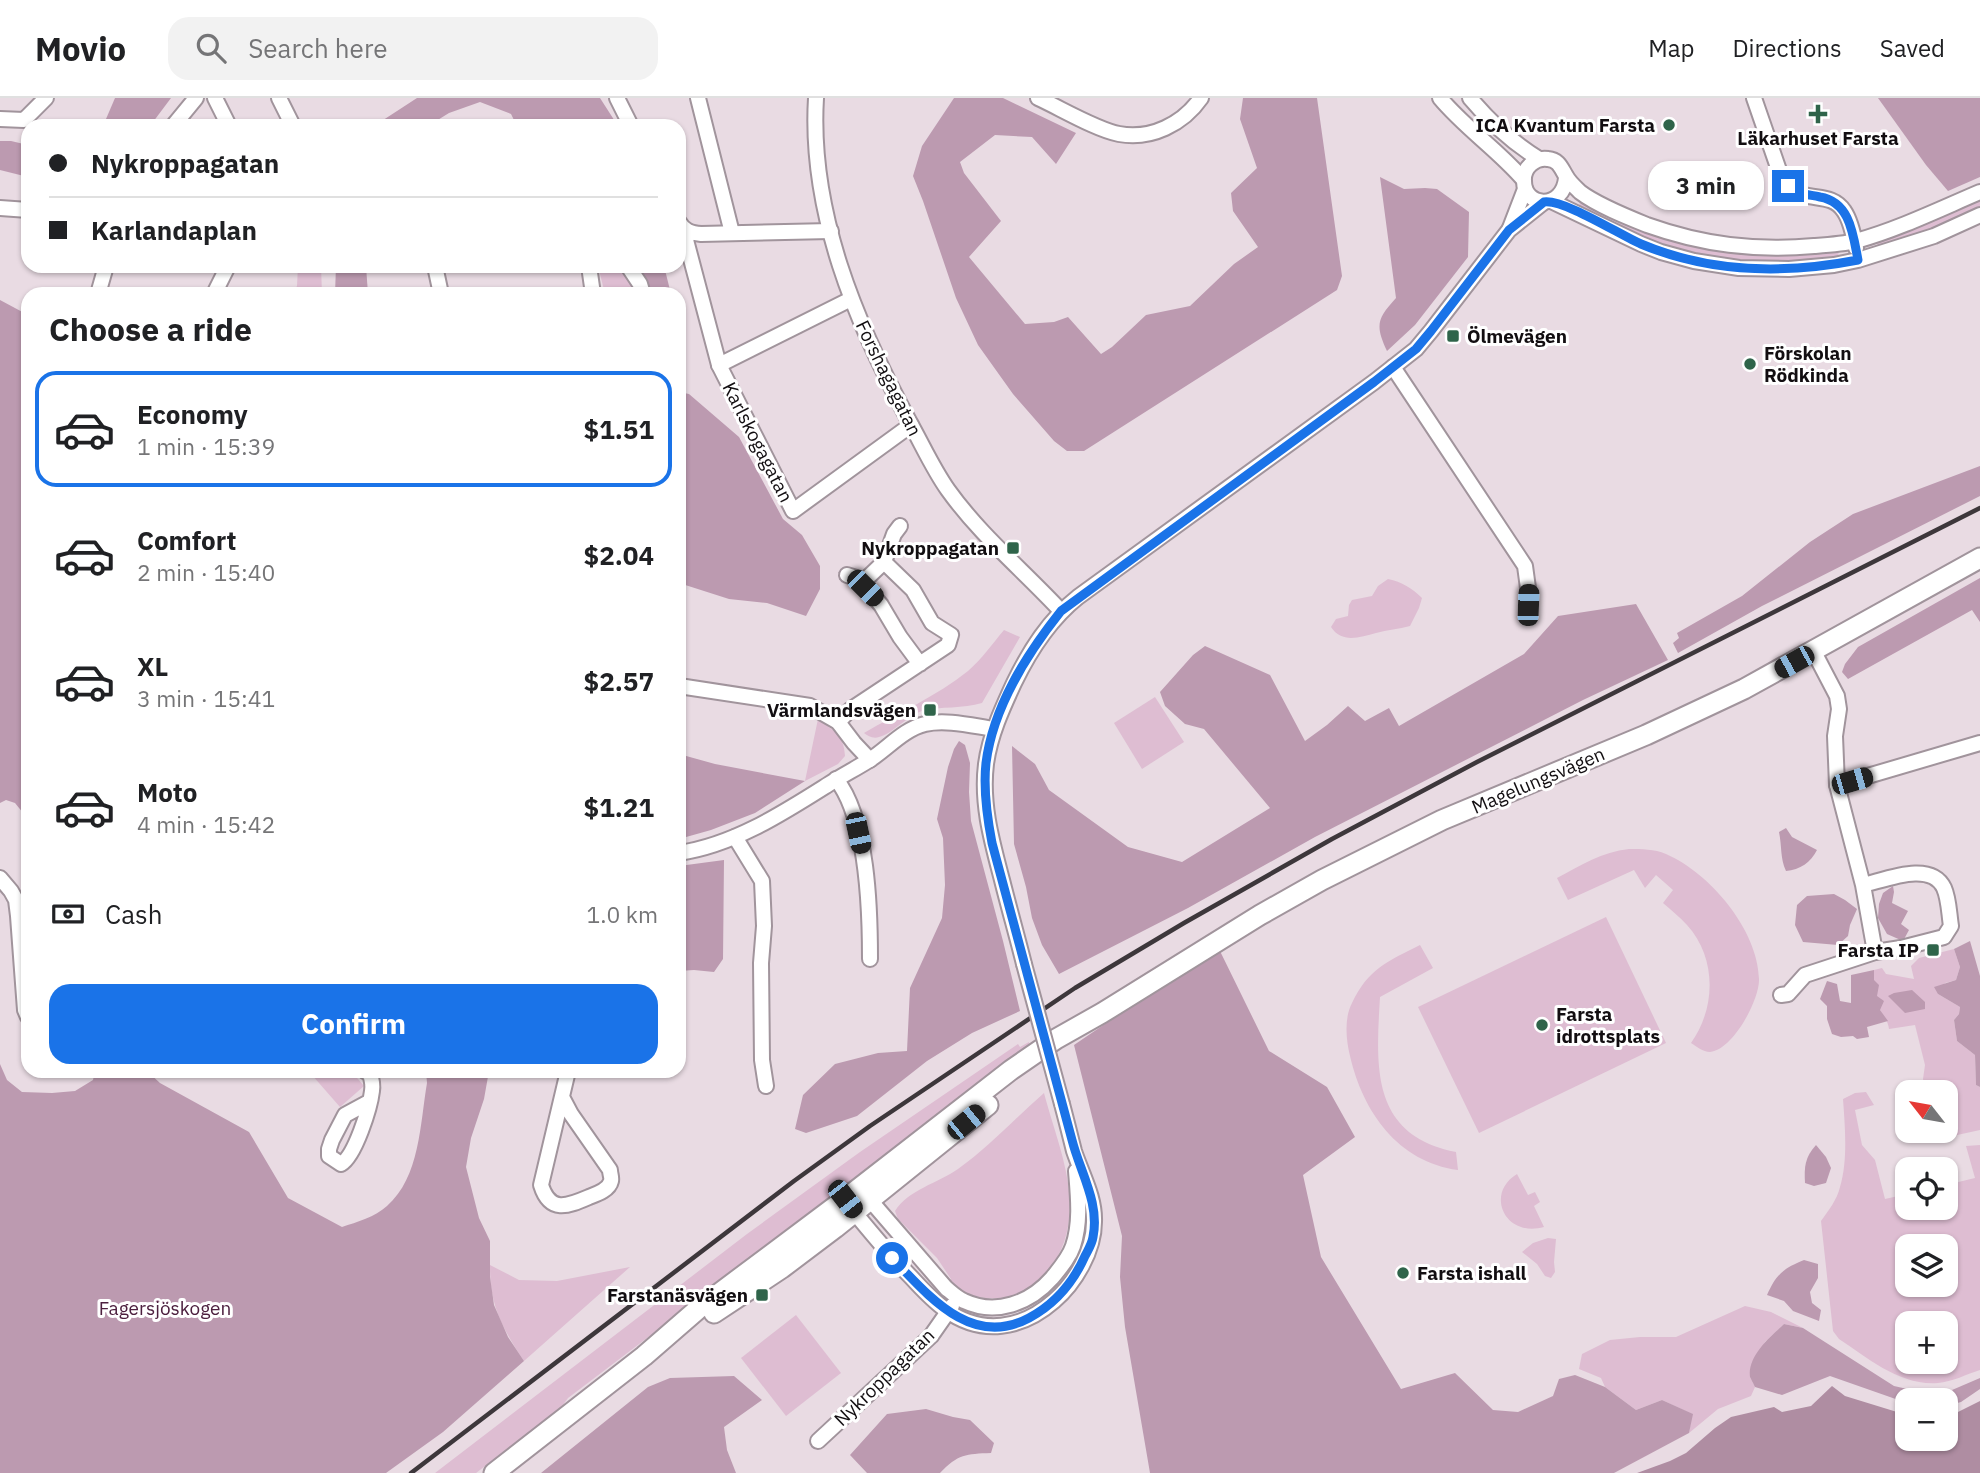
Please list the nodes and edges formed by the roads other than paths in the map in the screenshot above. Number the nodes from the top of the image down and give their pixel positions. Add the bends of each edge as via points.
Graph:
1 (46, 98) edge
2 (196, 98) edge
3 (215, 98) edge
4 (279, 98) edge
5 (617, 98) edge
6 (698, 98) edge
7 (816, 98) edge
8 (1038, 98) edge
9 (1200, 98) edge
10 (1440, 98) edge
11 (1470, 98) edge
12 (1754, 98) edge
13 (0, 119) edge
14 (25, 119) edge
15 (179, 119) edge
16 (226, 119) edge
17 (290, 119) edge
18 (628, 119) edge
19 (21, 120) edge
20 (1539, 159) junction
21 (1566, 178) junction
22 (1524, 184) junction
23 (1980, 192) edge
24 (1547, 201) junction
25 (0, 202) edge
26 (0, 208) edge
27 (21, 209) edge
28 (21, 210) edge
29 (1980, 215) edge
30 (686, 228) edge
31 (1509, 230) junction
32 (831, 231) junction
33 (732, 233) junction
34 (686, 240) edge
35 (1855, 241) junction
36 (1858, 260) junction
37 (851, 299) junction
38 (719, 365) junction
39 (1393, 367) junction
40 (911, 425) junction
41 (900, 526) dead end
42 (1980, 558) edge
43 (884, 562) junction
44 (847, 575) dead end
45 (863, 580) junction
46 (1528, 605) dead end
47 (1061, 611) junction
48 (1814, 652) junction
49 (920, 664) junction
50 (686, 687) edge
51 (838, 722) junction
52 (994, 729) junction
53 (1980, 743) edge
54 (870, 760) junction
55 (836, 779) junction
56 (1837, 785) junction
57 (735, 837) junction
58 (686, 851) edge
59 (0, 878) edge
60 (1863, 886) junction
61 (1875, 952) junction
62 (21, 956) edge
63 (870, 959) dead end
64 (1781, 995) dead end
65 (371, 1078) edge
66 (566, 1078) edge
67 (766, 1086) dead end
68 (562, 1097) junction
69 (369, 1102) dead end
70 (1075, 1152) junction
71 (857, 1200) junction
72 (958, 1298) junction
73 (948, 1312) junction
74 (818, 1441) dead end
75 (494, 1473) edge

1 - 14 street
2 - 15 street
3 - 16 street
4 - 17 street
5 - 18 street
6 - 33 street
7 - 32 street, Forshagagatan via 815,138
8 - 9 street via 1103,129 1135,135 1175,124
10 - 22 street
11 - 20 street via 1495,125
12 - 35 street via 1782,179 1802,195 1835,201 1845,211
13 - 19 street
20 - 21 street via 1558,163
20 - 22 street via 1526,170
21 - 24 street via 1559,196
21 - 35 street via 1620,213 1697,240 1745,248
22 - 24 street via 1532,198
22 - 31 street, Nykroppagatan
23 - 35 street
24 - 31 street, Nykroppagatan
24 - 36 street via 1641,244 1694,261 1789,269
25 - 27 street
26 - 28 street
29 - 36 street via 1934,236
30 - 33 street via 701,234
31 - 39 street, Nykroppagatan via 1416,349
32 - 33 street
32 - 37 street, Forshagagatan
34 - 38 street, Karlskogagatan
35 - 36 street
37 - 38 street
37 - 40 street, Forshagagatan
38 - 40 street, Karlskogagatan via 793,511
39 - 46 street via 1525,566
39 - 47 street, Nykroppagatan
40 - 47 street, Forshagagatan via 947,489 982,534
41 - 43 street
42 - 48 main road, Magelungsvägen
43 - 45 street
43 - 49 street via 913,590 932,623 951,635 948,645
44 - 45 street
45 - 49 street
47 - 52 street, Nykroppagatan via 1020,670
48 - 56 street via 1837,696
48 - 71 main road, Magelungsvägen via 1692,714 1442,820 1260,915 1011,1070
49 - 51 street
50 - 51 street via 810,706
51 - 54 street
52 - 54 street via 924,724
52 - 70 street, Nykroppagatan, bridge via 986,765 986,814
53 - 56 street
54 - 55 street
55 - 57 street
55 - 63 street via 852,810 864,862 870,901
56 - 60 street
57 - 58 street
57 - 67 street via 762,881
59 - 62 street via 16,900
60 - 61 street
60 - 61 street via 1918,872 1932,875 1943,887 1949,908 1951,926 1944,937
61 - 64 street via 1805,975 1788,995
65 - 69 street
66 - 68 street
68 - 68 street via 610,1170 611,1181 606,1189 567,1207 556,1205 543,1194 541,1185
70 - 72 street, Nykroppagatan via 1078,1221 1073,1248 1063,1264 1045,1285 1013,1306 996,1308
70 - 73 street, Nykroppagatan via 1093,1202 1094,1221 1093,1239 1077,1274 1051,1304 1018,1324 993,1327
71 - 72 street, Nykroppagatan via 888,1223
71 - 73 street, Nykroppagatan via 892,1258
71 - 75 main road, Magelungsvägen via 697,1310
72 - 73 street, Nykroppagatan
73 - 74 street, Nykroppagatan via 931,1336

